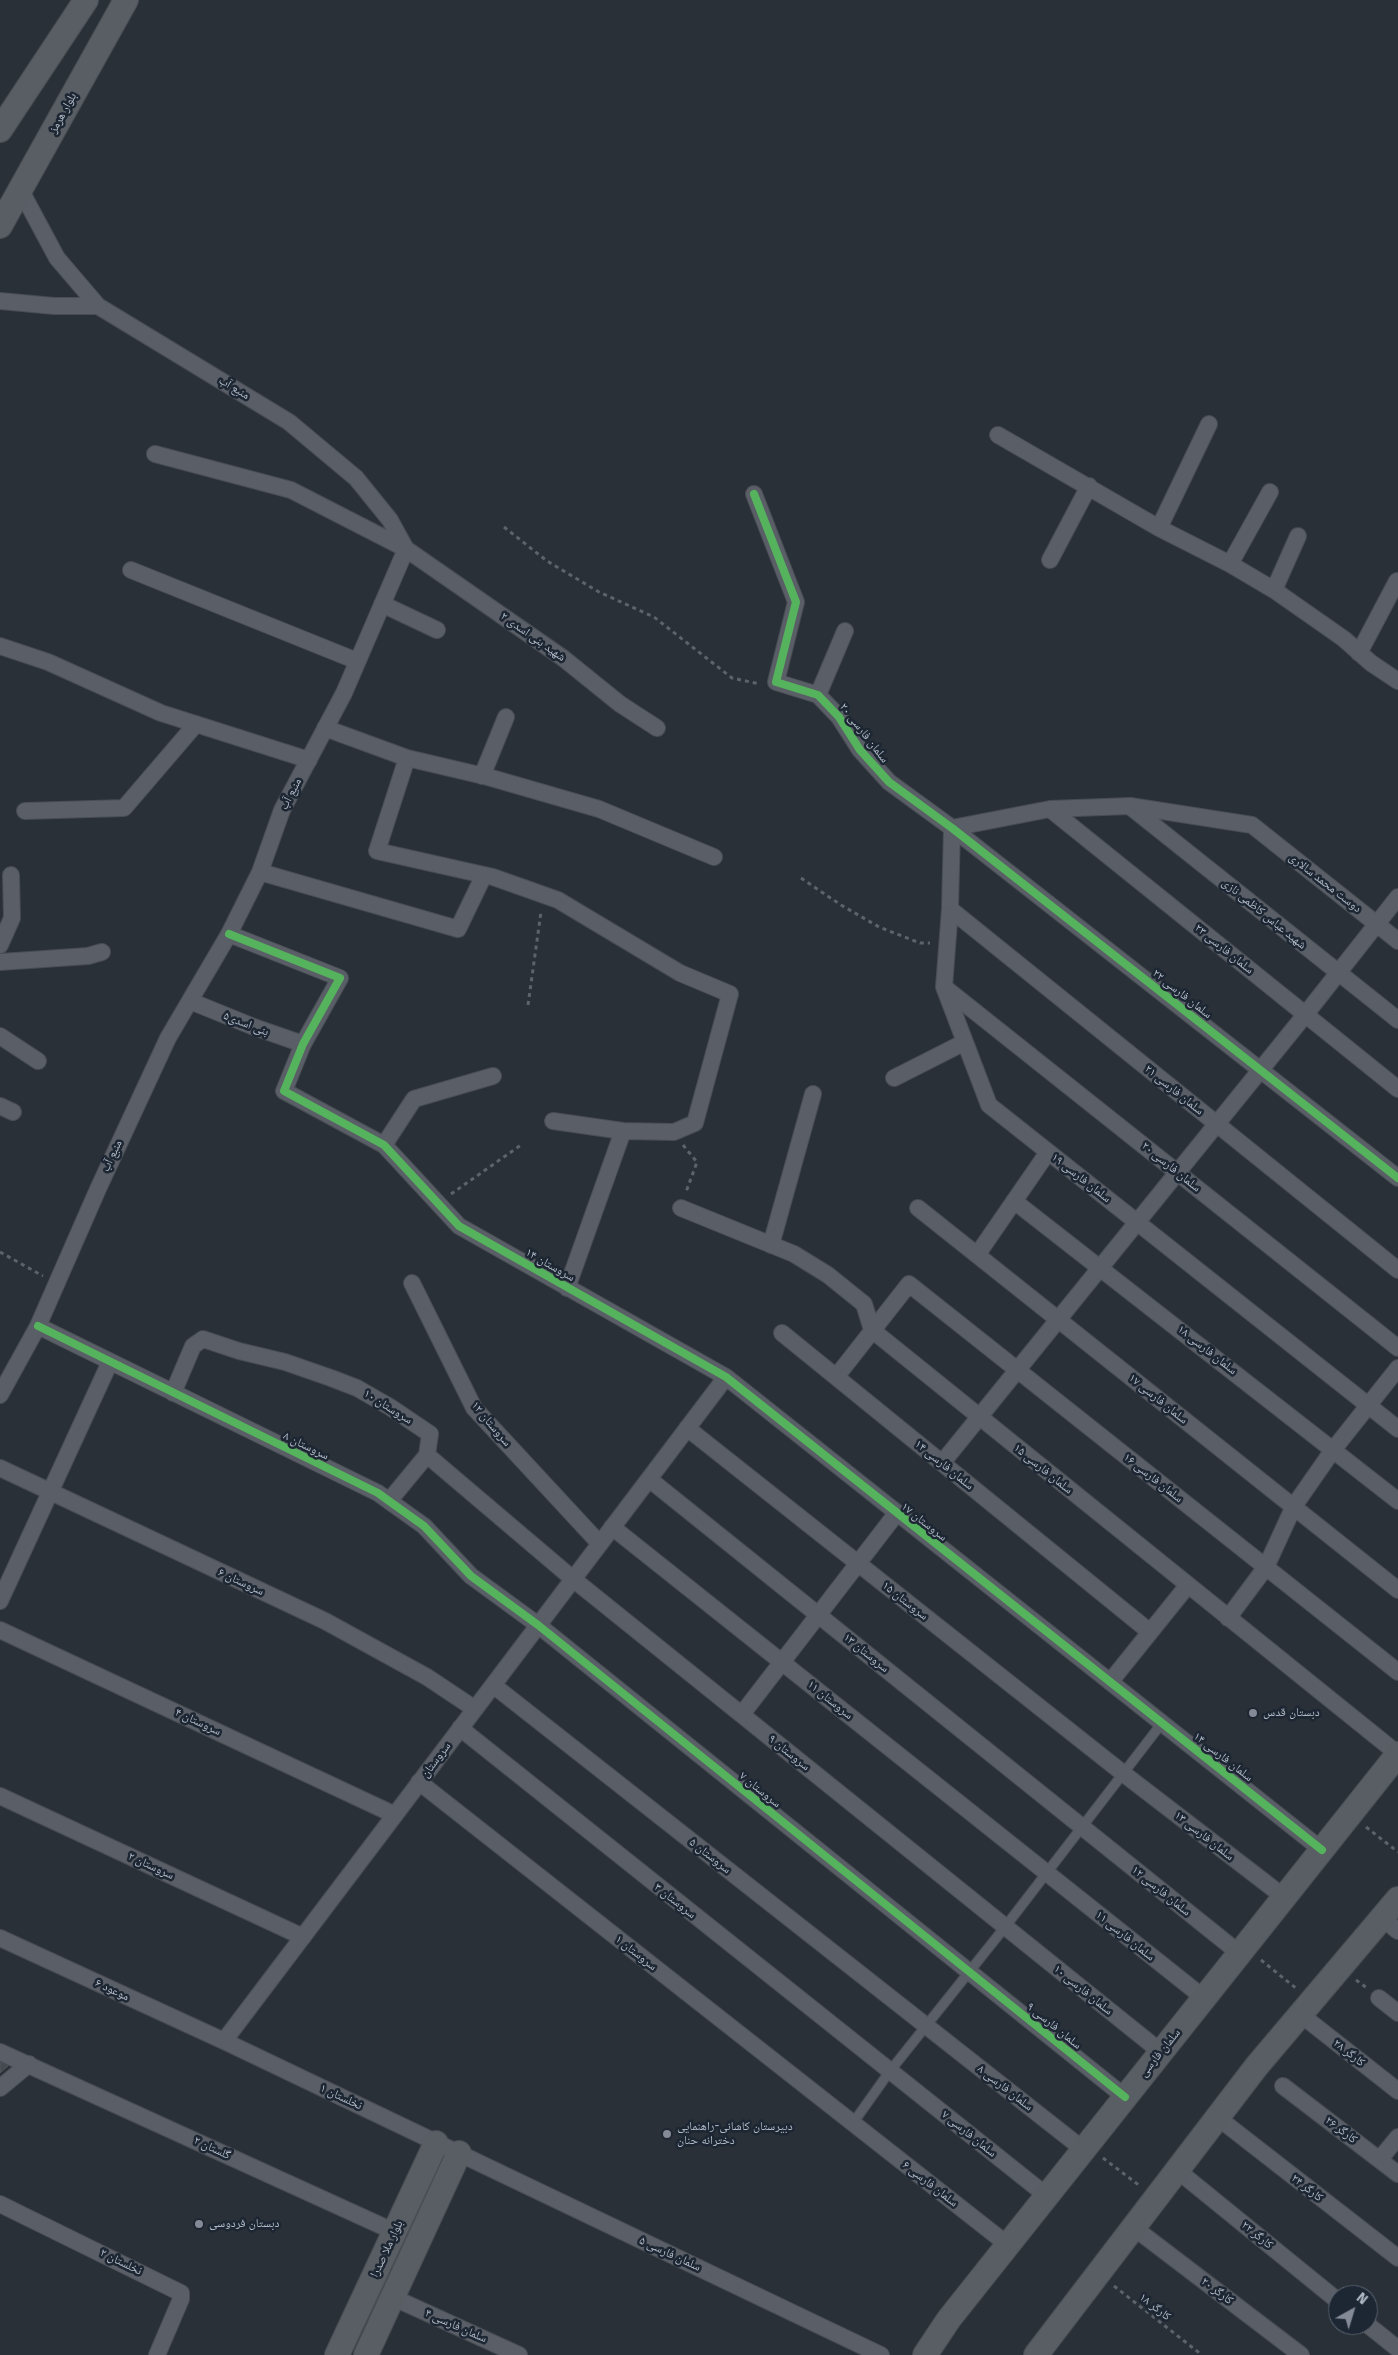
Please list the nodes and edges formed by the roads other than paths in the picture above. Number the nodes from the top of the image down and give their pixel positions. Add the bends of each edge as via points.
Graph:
1 (86, 0) edge
2 (126, 0) edge
3 (0, 130) edge
4 (20, 190) junction
5 (0, 226) edge
6 (0, 301) edge
7 (98, 306) junction
8 (1209, 424) dead end
9 (998, 435) dead end
10 (155, 454) dead end
11 (1089, 486) junction
12 (1270, 492) dead end
13 (754, 494) dead end
14 (1159, 528) junction
15 (1298, 536) dead end
16 (406, 548) junction
17 (1050, 560) dead end
18 (1230, 564) junction
19 (131, 570) dead end
20 (1397, 581) edge
21 (1274, 590) junction
22 (382, 604) junction
23 (437, 630) dead end
24 (845, 631) dead end
25 (0, 646) edge
26 (1359, 653) junction
27 (357, 661) junction
28 (1398, 681) edge
29 (818, 695) junction
30 (506, 717) dead end
31 (196, 724) junction
32 (325, 728) junction
33 (657, 728) dead end
34 (407, 758) junction
35 (308, 760) junction
36 (482, 776) junction
37 (1130, 806) junction
38 (1050, 809) junction
39 (25, 811) dead end
40 (952, 828) junction
41 (714, 857) dead end
42 (260, 872) junction
43 (11, 875) dead end
44 (484, 875) junction
45 (1398, 897) edge
46 (950, 909) junction
47 (1376, 924) junction
48 (229, 934) junction
49 (1398, 941) edge
50 (0, 945) edge
51 (102, 952) dead end
52 (0, 962) edge
53 (1338, 973) junction
54 (944, 987) junction
55 (190, 1001) junction
56 (1306, 1014) junction
57 (1398, 1020) edge
58 (0, 1036) edge
59 (965, 1042) junction
60 (303, 1044) junction
61 (38, 1061) dead end
62 (1260, 1070) junction
63 (493, 1076) dead end
64 (894, 1078) dead end
65 (1398, 1089) edge
66 (813, 1094) dead end
67 (553, 1122) dead end
68 (1217, 1124) junction
69 (623, 1131) junction
70 (384, 1145) junction
71 (1048, 1152) junction
72 (1178, 1172) junction
73 (1398, 1178) edge
74 (1014, 1201) junction
75 (680, 1208) road end
76 (918, 1208) dead end
77 (1137, 1222) junction
78 (771, 1245) junction
79 (977, 1255) junction
80 (1101, 1267) junction
81 (1398, 1270) edge
82 (412, 1283) dead end
83 (567, 1288) junction
84 (1059, 1319) junction
85 (38, 1326) junction
86 (872, 1330) junction
87 (782, 1333) dead end
88 (1398, 1348) edge
89 (110, 1362) junction
90 (1398, 1368) edge
91 (1018, 1370) junction
92 (726, 1377) junction
93 (836, 1377) junction
94 (173, 1393) junction
95 (0, 1395) edge
96 (1368, 1406) junction
97 (979, 1418) junction
98 (687, 1428) junction
99 (1398, 1429) edge
100 (1333, 1450) junction
101 (427, 1455) junction
102 (942, 1463) junction
103 (0, 1468) edge
104 (649, 1479) junction
105 (50, 1492) junction
106 (389, 1501) junction
107 (1398, 1502) edge
108 (1294, 1506) junction
109 (896, 1514) junction
110 (612, 1527) junction
111 (600, 1544) junction
112 (858, 1564) junction
113 (1266, 1567) junction
114 (573, 1580) junction
115 (1188, 1585) junction
116 (1398, 1590) edge
117 (0, 1600) edge
118 (818, 1615) junction
119 (1228, 1618) junction
120 (538, 1625) junction
121 (0, 1630) edge
122 (1150, 1632) junction
123 (782, 1662) junction
124 (1398, 1672) edge
125 (1110, 1682) junction
126 (493, 1685) junction
127 (475, 1709) junction
128 (742, 1714) junction
129 (1162, 1723) junction
130 (460, 1728) junction
131 (1398, 1754) edge
132 (1124, 1774) junction
133 (420, 1782) junction
134 (0, 1796) edge
135 (395, 1815) junction
136 (1083, 1828) junction
137 (1322, 1850) junction
138 (1047, 1874) junction
139 (1284, 1898) junction
140 (1398, 1899) edge
141 (1390, 1925) edge
142 (1005, 1927) junction
143 (303, 1937) junction
144 (0, 1938) edge
145 (1242, 1950) junction
146 (969, 1972) junction
147 (1204, 1998) junction
148 (1379, 1998) road end
149 (1306, 2008) junction
150 (1398, 2013) edge
151 (927, 2026) junction
152 (224, 2041) junction
153 (0, 2052) edge
154 (1161, 2052) junction
155 (29, 2064) junction
156 (890, 2071) junction
157 (1283, 2086) dead end
158 (0, 2088) edge
159 (1398, 2091) edge
160 (1125, 2097) junction
161 (1217, 2117) junction
162 (853, 2123) junction
163 (1398, 2137) edge
164 (436, 2143) junction
165 (1086, 2147) junction
166 (459, 2154) junction
167 (1380, 2159) junction
168 (1177, 2170) junction
169 (1398, 2174) edge
170 (1047, 2196) junction
171 (0, 2204) edge
172 (1134, 2227) junction
173 (394, 2232) junction
174 (1008, 2245) junction
175 (1398, 2258) edge
176 (1328, 2292) edge
177 (392, 2297) junction
178 (1378, 2333) edge
179 (1398, 2349) edge
180 (157, 2355) edge
181 (337, 2355) edge
182 (366, 2355) edge
183 (519, 2355) edge
184 (881, 2355) edge
185 (925, 2355) edge
186 (1036, 2355) edge
187 (1301, 2355) edge

1 - 3 street
2 - 4 street, بلوار هرمز
4 - 5 street, بلوار هرمز
4 - 7 street via 57,258
6 - 7 street
7 - 16 street, منبع آب via 289,422 356,478 390,520
8 - 14 street
9 - 11 street
10 - 16 street, شهید بنی اسدی ۲ via 291,490
11 - 14 street
11 - 17 street
12 - 18 street
13 - 29 street, سلمان فارسی ۲۰ via 796,602 776,682
14 - 18 street
15 - 21 street
16 - 22 street, منبع آب
16 - 33 street, شهید بنی اسدی ۲ via 564,658 620,704
18 - 21 street
19 - 27 street
20 - 26 street
21 - 26 street
22 - 23 street
22 - 27 street, منبع آب
24 - 29 street
25 - 31 street via 48,662 161,713
26 - 28 street
27 - 32 street, منبع آب
29 - 40 street, سلمان فارسی ۲۰ via 889,782
30 - 36 street
31 - 35 street
31 - 39 street via 124,808
32 - 34 street
32 - 35 street, منبع آب
34 - 36 street
34 - 44 street via 377,851
35 - 42 street, منبع آب via 282,810
36 - 41 street via 599,809
37 - 38 street
37 - 47 street, دوست محمد سالاری via 1252,825
37 - 53 street, شهید عباس کاظمی نازی
38 - 40 street
38 - 56 street, سلمان فارسی ۲۳
40 - 46 street, سلمان فارسی ۱۹
40 - 62 street, سلمان فارسی ۲۲
42 - 44 street via 458,929
42 - 48 street, منبع آب
43 - 50 street via 12,918
44 - 69 street via 558,900 680,973 730,994 695,1123 674,1132
45 - 47 street
46 - 54 street, سلمان فارسی ۱۹
46 - 68 street, سلمان فارسی ۲۱
47 - 49 street, دوست محمد سالاری
47 - 53 street
48 - 55 street, منبع آب
48 - 60 street via 340,978
51 - 52 street via 88,956
53 - 56 street
53 - 57 street, شهید عباس کاظمی نازی
54 - 59 street, سلمان فارسی ۱۹
54 - 72 street, سلمان فارسی ۲۰
55 - 60 street, بنی اسدی۵
55 - 85 street, منبع آب via 168,1038
56 - 62 street
56 - 65 street, سلمان فارسی ۲۳
58 - 61 street
59 - 64 street
59 - 71 street, سلمان فارسی ۱۹ via 989,1105
60 - 70 street, سروستان ۱۴ via 284,1091
62 - 68 street
62 - 73 street, سلمان فارسی ۲۲
63 - 70 street via 414,1099
66 - 78 street
67 - 69 street
68 - 72 street
68 - 81 street, سلمان فارسی ۲۱
69 - 83 street
70 - 83 street, سروستان ۱۴ via 459,1226
71 - 74 street
71 - 77 street, سلمان فارسی ۱۹
72 - 77 street
72 - 88 street, سلمان فارسی ۲۰
74 - 79 street
74 - 80 street, سلمان فارسی ۱۸
75 - 78 street
76 - 79 street, سلمان فارسی ۱۷
77 - 80 street
77 - 96 street, سلمان فارسی ۱۹
78 - 86 street via 820,1270 864,1304
79 - 84 street, سلمان فارسی ۱۷
80 - 84 street
80 - 100 street, سلمان فارسی ۱۸
82 - 111 street, سروستان ۱۲ via 474,1408
83 - 92 street, سروستان ۱۴
84 - 91 street
84 - 108 street, سلمان فارسی ۱۷
85 - 89 street, سروستان ۸
85 - 95 street, منبع آب
86 - 91 street, سلمان فارسی ۱۶ via 909,1284
86 - 93 street
86 - 97 street, سلمان فارسی ۱۵
87 - 93 street, سلمان فارسی ۱۴
89 - 94 street, سروستان ۸
89 - 105 street
90 - 96 street
91 - 97 street
91 - 113 street, سلمان فارسی ۱۶
92 - 98 street
92 - 109 street, سروستان ۱۷
93 - 102 street, سلمان فارسی ۱۴
94 - 101 street, سروستان ۱۰ via 193,1346 202,1339 285,1362 357,1388 430,1434
94 - 106 street, سروستان ۸
96 - 99 street, سلمان فارسی ۱۹
96 - 100 street
97 - 102 street
97 - 115 street, سلمان فارسی ۱۵
98 - 104 street
98 - 112 street, سروستان ۱۵
100 - 107 street, سلمان فارسی ۱۸
100 - 108 street
101 - 106 street
101 - 114 street
102 - 122 street, سلمان فارسی ۱۴
103 - 105 street, سروستان ۶
104 - 110 street, سروستان
104 - 118 street, سروستان ۱۳
105 - 117 street
105 - 127 street, سروستان ۶ via 325,1621 427,1677
106 - 120 street, سروستان ۸ via 424,1526 471,1576
108 - 113 street
108 - 116 street, سلمان فارسی ۱۷
109 - 112 street
109 - 125 street, سروستان ۱۷
110 - 111 street, سروستان
110 - 123 street, سروستان ۱۱
111 - 114 street, سروستان
112 - 118 street
112 - 132 street, سروستان ۱۵
113 - 119 street
113 - 124 street, سلمان فارسی ۱۶
114 - 120 street, سروستان
114 - 128 street, سروستان ۹
115 - 119 street, سلمان فارسی ۱۵
115 - 122 street
118 - 123 street
118 - 136 street, سروستان ۱۳
119 - 131 street, سلمان فارسی ۱۵
120 - 126 street, سروستان
120 - 146 street, سروستان ۷
121 - 135 street, سروستان ۴
122 - 125 street
123 - 128 street
123 - 138 street, سروستان ۱۱
125 - 129 street, سلمان فارسی ۱۴
126 - 127 street, سروستان
126 - 151 street, سروستان ۵
127 - 130 street, سروستان
128 - 142 street, سروستان ۹
129 - 132 lane
129 - 137 street, سلمان فارسی ۱۴
130 - 133 street, سروستان
130 - 156 street, سروستان ۳
131 - 137 street, سلمان فارسی
132 - 136 lane
132 - 139 street, سلمان فارسی ۱۳
133 - 135 street, سروستان
133 - 162 street, سروستان ۱
134 - 143 street, سروستان ۲
135 - 143 street, سروستان
136 - 138 lane
136 - 145 street, سلمان فارسی ۱۲
137 - 139 street, سلمان فارسی
138 - 142 lane
138 - 147 street, سلمان فارسی ۱۱
139 - 145 street, سلمان فارسی
140 - 141 street
141 - 149 street via 1340,1967
142 - 146 lane
142 - 154 street, سلمان فارسی ۱۰
143 - 152 street, سروستان
144 - 152 street, موعود ۶
145 - 147 street, سلمان فارسی
146 - 151 lane
146 - 160 street, سلمان فارسی ۹
147 - 154 street, سلمان فارسی
148 - 150 street
149 - 159 street, کارگر ۲۸
149 - 161 street
151 - 156 lane
151 - 165 street, سلمان فارسی ۸
152 - 164 street, نخلستان ۱
153 - 155 street
154 - 160 street, سلمان فارسی
155 - 158 street
155 - 173 street, گلستان ۲
156 - 162 lane
156 - 170 street, سلمان فارسی ۷
157 - 167 street, کارگر ۲۶
160 - 165 street, سلمان فارسی
161 - 168 street
161 - 175 street, کارگر ۲۴
162 - 174 street, سلمان فارسی ۶
163 - 167 street
164 - 166 street, نخلستان ۱
164 - 173 street, بلوار ملا صدرا
165 - 170 street, سلمان فارسی
166 - 177 street, بلوار ملا صدرا
166 - 184 street, سلمان فارسی ۵
167 - 169 street, کارگر ۲۶
168 - 172 street
168 - 176 street, کارگر ۲۲
170 - 174 street, سلمان فارسی
171 - 180 street, نخلستان ۲ via 180,2293 181,2299
172 - 186 street
172 - 187 street, کارگر ۲۰
173 - 181 street, بلوار ملا صدرا
174 - 185 street, سلمان فارسی via 949,2319
177 - 182 street, بلوار ملا صدرا
177 - 183 street, سلمان فارسی ۴
178 - 179 street

